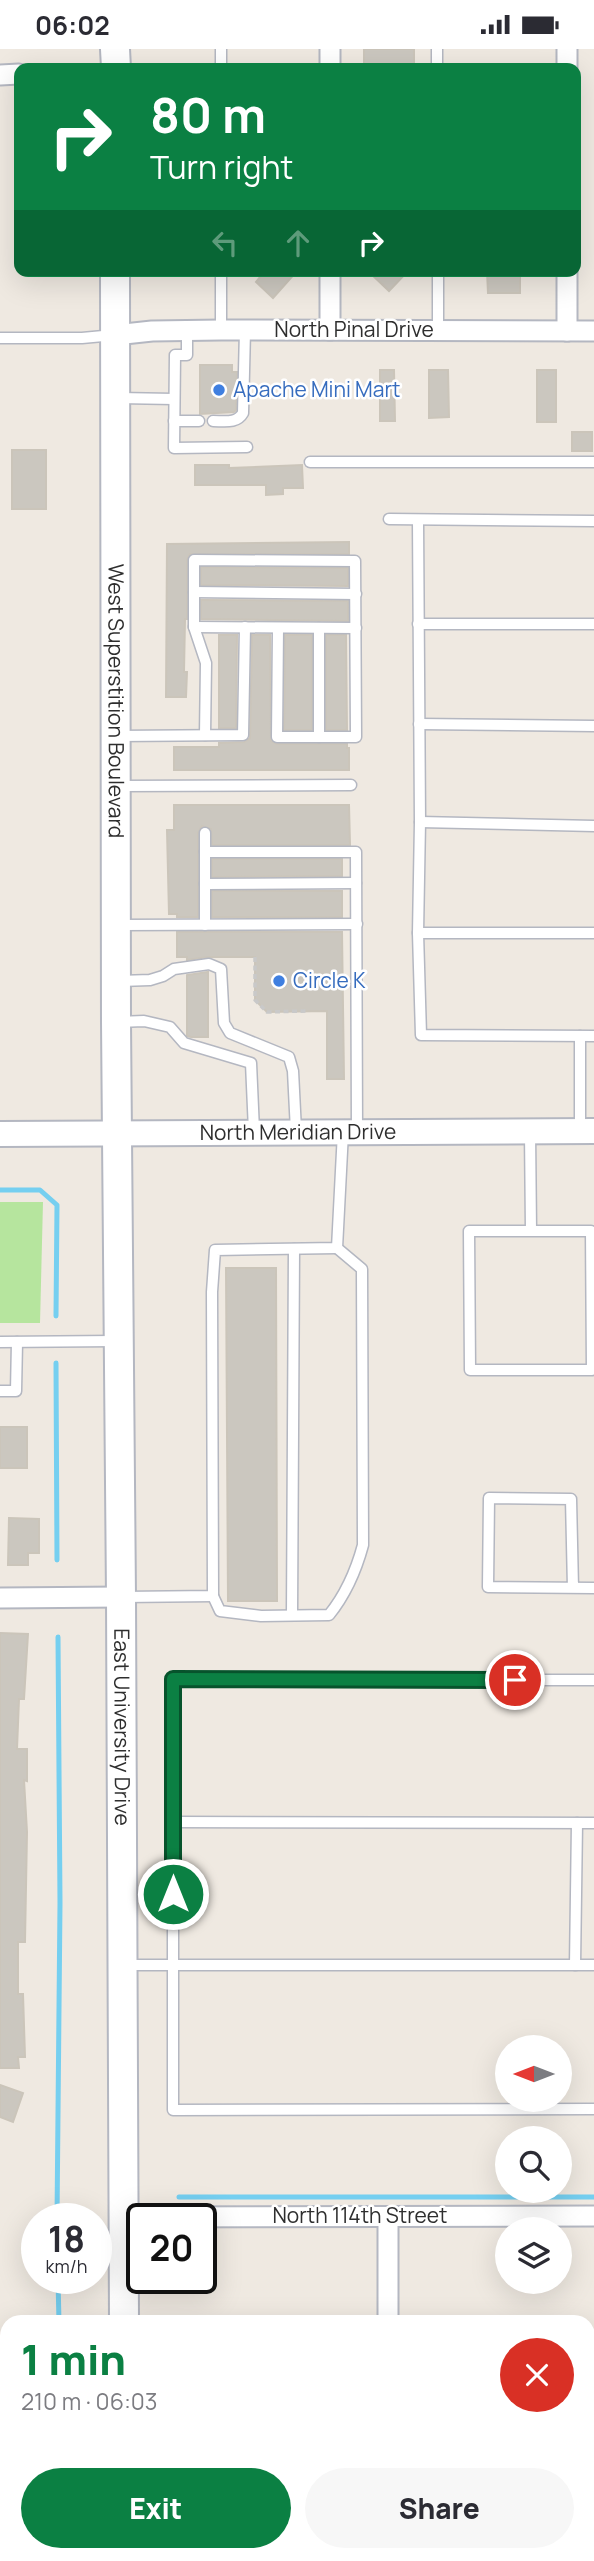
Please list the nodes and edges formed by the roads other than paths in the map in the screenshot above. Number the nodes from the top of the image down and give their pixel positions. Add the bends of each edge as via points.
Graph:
1 (115, 277) edge
2 (221, 277) edge
3 (330, 277) edge
4 (438, 277) edge
5 (567, 277) edge
6 (221, 330) junction
7 (245, 330) junction
8 (330, 330) junction
9 (438, 330) junction
10 (187, 331) junction
11 (567, 331) junction
12 (594, 331) edge
13 (115, 335) junction
14 (0, 338) edge
15 (115, 398) junction
16 (174, 398) junction
17 (174, 421) junction
18 (199, 421) dead end
19 (213, 421) dead end
20 (247, 447) dead end
21 (310, 462) dead end
22 (594, 462) edge
23 (389, 519) dead end
24 (418, 521) junction
25 (594, 521) edge
26 (194, 591) junction
27 (356, 594) junction
28 (418, 624) junction
29 (594, 624) edge
30 (194, 627) junction
31 (245, 628) junction
32 (278, 628) junction
33 (319, 628) junction
34 (356, 628) junction
35 (419, 724) junction
36 (594, 726) edge
37 (205, 735) junction
38 (115, 736) junction
39 (319, 737) junction
40 (351, 785) dead end
41 (115, 786) junction
42 (421, 823) junction
43 (594, 826) edge
44 (205, 833) dead end
45 (205, 852) junction
46 (356, 883) junction
47 (205, 884) junction
48 (357, 924) junction
49 (116, 925) junction
50 (205, 925) junction
51 (418, 933) junction
52 (594, 933) edge
53 (116, 981) junction
54 (116, 1022) junction
55 (580, 1037) junction
56 (594, 1037) edge
57 (350, 1131) junction
58 (530, 1131) junction
59 (587, 1131) edge
60 (254, 1132) junction
61 (296, 1132) junction
62 (117, 1133) junction
63 (0, 1134) edge
64 (531, 1231) junction
65 (294, 1248) junction
66 (337, 1248) junction
67 (119, 1341) junction
68 (0, 1342) edge
69 (17, 1342) junction
70 (0, 1391) edge
71 (573, 1588) junction
72 (594, 1588) edge
73 (121, 1597) junction
74 (213, 1597) junction
75 (0, 1598) edge
76 (292, 1615) junction
77 (594, 1680) edge
78 (173, 1822) junction
79 (577, 1823) junction
80 (594, 1823) edge
81 (124, 1965) junction
82 (575, 1965) junction
83 (594, 1965) edge
84 (172, 1966) junction
85 (594, 2109) edge
86 (594, 2216) edge
87 (125, 2217) junction
88 (388, 2217) junction
89 (124, 2315) edge
90 (388, 2315) edge

1 - 13 main road, West Superstition Boulevard
2 - 6 lane
3 - 8 street
4 - 9 lane
5 - 11 street
6 - 7 street, North Pinal Drive
6 - 10 street, North Pinal Drive
7 - 8 street, North Pinal Drive
7 - 19 lane via 243,413 233,421
8 - 9 street, North Pinal Drive
9 - 11 street, North Pinal Drive
10 - 13 street, North Pinal Drive
10 - 16 lane via 187,355 175,355
11 - 12 street, North Pinal Drive
13 - 14 lane
13 - 15 main road, West Superstition Boulevard
15 - 16 lane
15 - 38 main road, West Superstition Boulevard
16 - 17 lane
17 - 18 lane
17 - 20 lane via 174,448
21 - 22 lane
23 - 24 lane
24 - 25 lane
24 - 28 lane
26 - 27 lane
26 - 27 lane via 194,560 355,561
26 - 30 lane
27 - 34 lane
28 - 29 lane
28 - 35 lane
30 - 31 lane
30 - 37 lane via 206,663
31 - 32 lane
31 - 37 lane via 243,735
32 - 33 lane
32 - 39 lane via 277,737
33 - 34 lane
33 - 39 lane
34 - 39 lane via 356,737
35 - 36 lane
35 - 42 lane
37 - 38 lane
38 - 41 main road, West Superstition Boulevard
40 - 41 lane
41 - 49 main road, West Superstition Boulevard
42 - 43 lane
42 - 51 lane
44 - 45 lane
45 - 46 lane via 356,852
45 - 47 lane
46 - 47 lane
46 - 48 lane
47 - 50 lane
48 - 50 lane
48 - 57 lane
49 - 50 lane
49 - 53 main road, West Superstition Boulevard
51 - 52 lane
51 - 55 lane via 421,1035
53 - 54 main road, West Superstition Boulevard
53 - 61 lane via 150,980 174,969 209,964 221,969 224,1023 230,1033 289,1057
54 - 60 lane via 144,1021 170,1027 184,1043 251,1063
54 - 62 main road, West Superstition Boulevard
55 - 56 lane
55 - 59 lane
57 - 58 street, North Meridian Drive
57 - 61 street, North Meridian Drive
57 - 66 lane
58 - 59 street, North Meridian Drive
58 - 64 lane
60 - 61 street, North Meridian Drive
60 - 62 street, North Meridian Drive
62 - 63 street, North Meridian Drive
62 - 67 main road, East University Drive
64 - 64 lane via 469,1231 470,1370 592,1370 592,1231
65 - 66 lane
65 - 74 lane via 215,1250
65 - 76 lane
66 - 76 lane via 362,1269 363,1545 342,1599 328,1615
67 - 69 lane
67 - 73 main road, East University Drive
68 - 69 lane
69 - 70 lane via 16,1391
71 - 71 lane via 571,1499 489,1498 488,1587
71 - 72 lane
73 - 74 lane
73 - 75 street
73 - 81 main road, East University Drive
74 - 76 lane via 220,1611
77 - 78 lane via 173,1679
78 - 79 lane
78 - 84 lane
79 - 80 lane
79 - 82 lane
81 - 84 lane
81 - 87 main road, East University Drive
82 - 83 lane
82 - 84 lane
84 - 85 lane via 173,2110
86 - 88 street, North 114th Street
87 - 88 street, North 114th Street
87 - 89 main road, East University Drive
88 - 90 street

